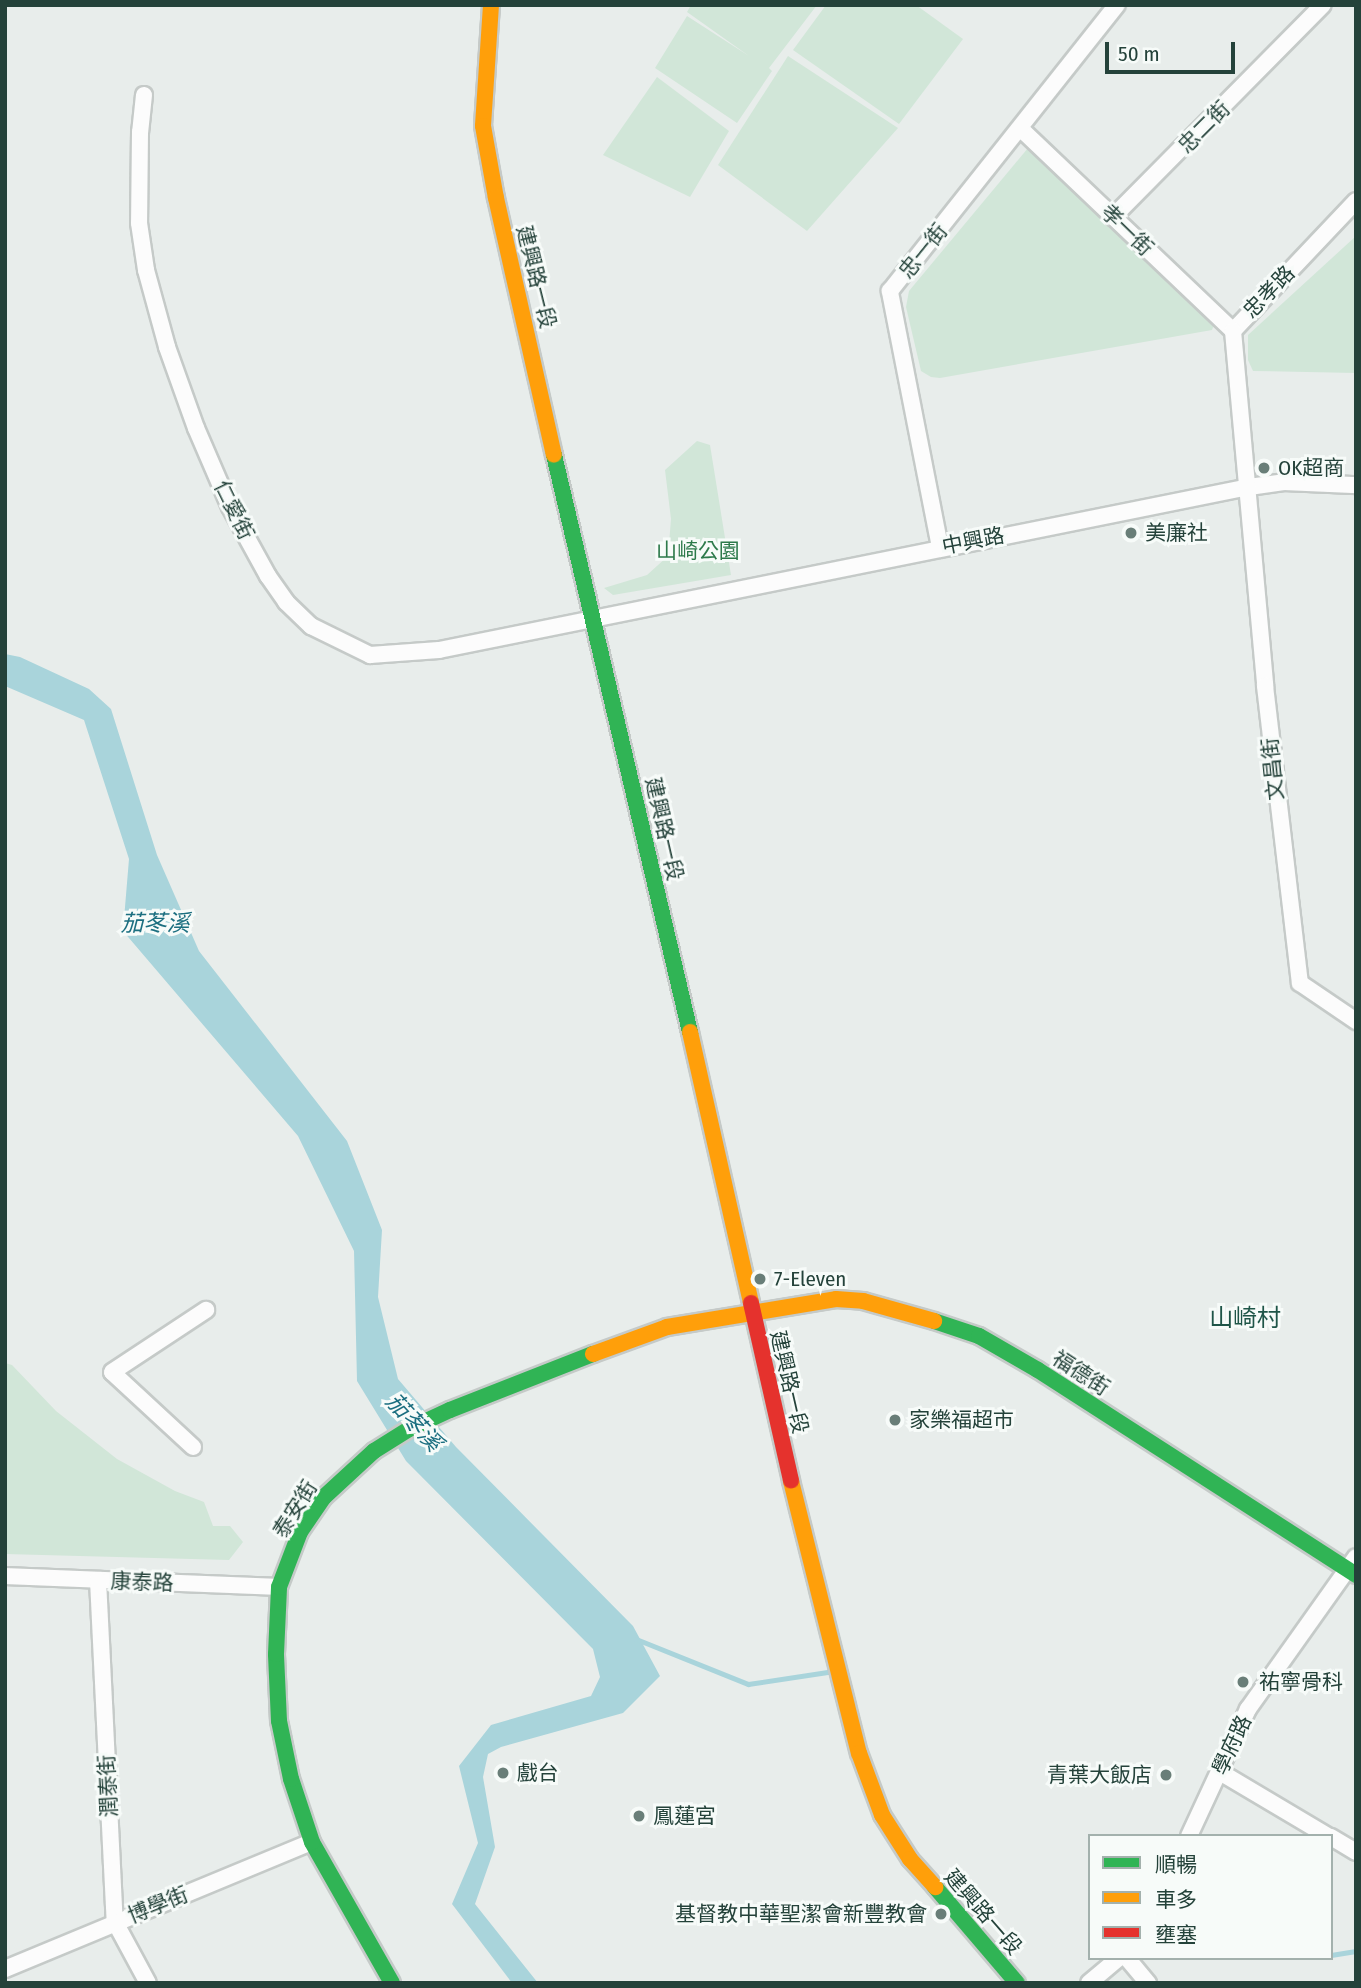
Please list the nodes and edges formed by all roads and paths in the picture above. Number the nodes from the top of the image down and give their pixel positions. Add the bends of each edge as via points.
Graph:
1 (491, 5) edge
2 (1116, 5) edge
3 (1323, 5) edge
4 (144, 95) dead end
5 (1021, 129) junction
6 (1356, 201) edge
7 (1113, 217) junction
8 (1233, 331) junction
9 (1356, 485) edge
10 (1249, 487) junction
11 (940, 547) junction
12 (591, 618) junction
13 (1356, 1021) edge
14 (206, 1310) dead end
15 (752, 1313) junction
16 (193, 1447) dead end
17 (1353, 1567) edge
18 (5, 1576) edge
19 (98, 1580) junction
20 (279, 1587) junction
21 (1220, 1772) junction
22 (1190, 1834) edge
23 (1325, 1834) edge
24 (1333, 1839) edge
25 (312, 1842) junction
26 (1356, 1852) edge
27 (115, 1922) junction
28 (1117, 1960) edge
29 (1129, 1960) edge
30 (5, 1969) edge
31 (148, 1983) edge
32 (392, 1983) edge
33 (1017, 1983) edge
34 (1089, 1983) edge
35 (1148, 1983) edge

1 - 12 street, 建興路一段 via 482,126
2 - 5 street, 忠一街
3 - 7 street, 忠二街
4 - 12 street, 仁愛街 via 139,223 146,270 167,347 230,507 286,602 311,626 370,655 439,650
5 - 7 street, 孝一街
5 - 11 street, 忠一街 via 890,291
6 - 8 street, 忠孝路
7 - 8 street, 孝一街
8 - 10 street, 忠孝路
9 - 10 street, 中興路 via 1286,482
10 - 11 street, 中興路
10 - 13 street, 文昌街 via 1265,686 1300,983
11 - 12 street, 中興路
12 - 15 street, 建興路一段 via 710,1116
14 - 16 street via 112,1372
15 - 17 street, 福德街 via 836,1299 863,1301 979,1336
15 - 20 street, 泰安街 via 643,1334 409,1429 374,1451 324,1497 300,1532
15 - 33 street, 建興路一段 via 805,1546 859,1754 882,1815 910,1859
17 - 21 street, 學府路 via 1248,1709
18 - 19 street, 康泰路
19 - 20 street, 康泰路
19 - 27 street, 潤泰街
20 - 25 street, 泰安街 via 279,1721 291,1779
21 - 22 street, 學府路
21 - 23 street
24 - 26 street
25 - 27 street, 博學街
25 - 32 street, 泰安街
27 - 30 street, 博學街
27 - 31 street, 潤泰街
28 - 34 street
29 - 35 street

